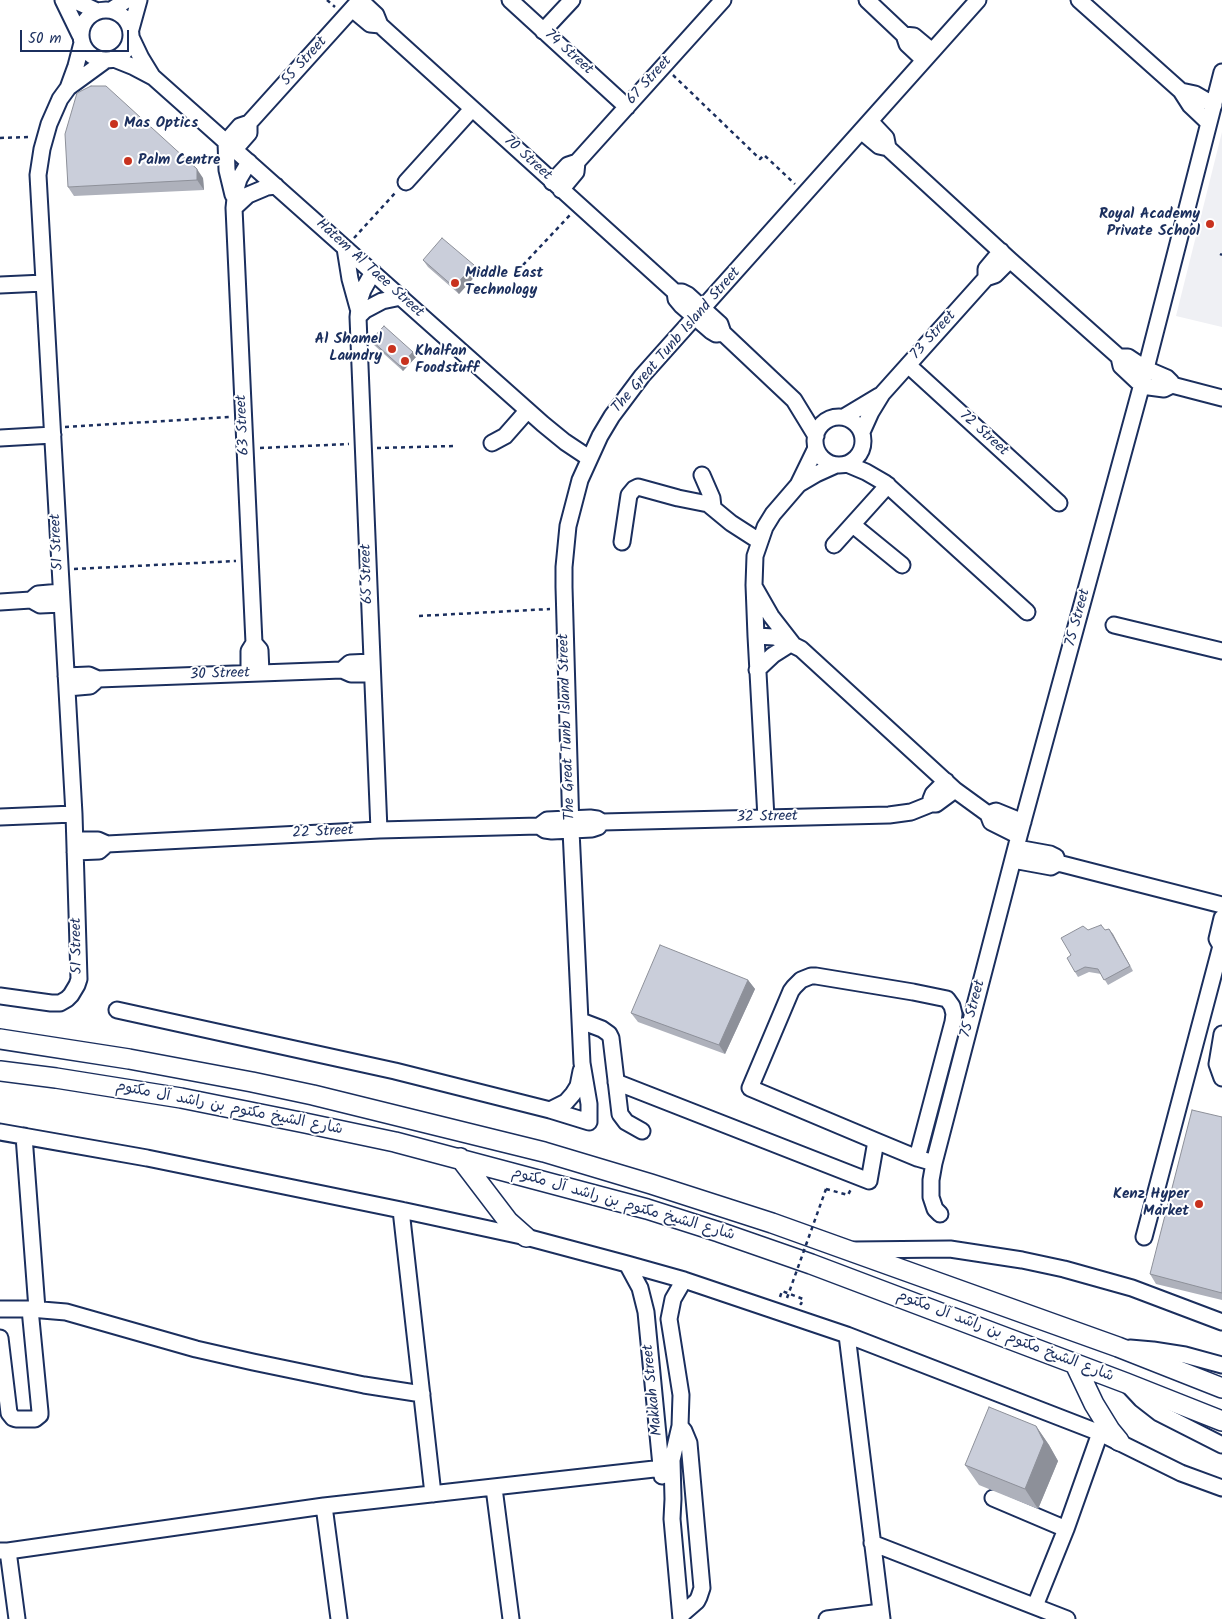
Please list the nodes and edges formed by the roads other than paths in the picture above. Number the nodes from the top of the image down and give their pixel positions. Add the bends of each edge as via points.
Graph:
1 (63, 0) edge
2 (73, 0) edge
3 (127, 0) edge
4 (139, 0) edge
5 (510, 0) edge
6 (572, 0) edge
7 (723, 0) edge
8 (867, 0) edge
9 (978, 0) edge
10 (1079, 0) edge
11 (357, 3) edge
12 (104, 10) junction
13 (543, 31) junction
14 (131, 33) junction
15 (81, 39) junction
16 (928, 56) junction
17 (110, 60) junction
18 (1222, 72) edge
19 (153, 77) junction
20 (68, 88) junction
21 (1181, 91) junction
22 (1214, 105) junction
23 (627, 107) junction
24 (472, 109) junction
25 (1209, 123) junction
26 (866, 126) junction
27 (230, 146) junction
28 (249, 162) junction
29 (406, 182) road end
30 (276, 186) junction
31 (556, 186) junction
32 (234, 203) junction
33 (345, 248) junction
34 (1006, 255) junction
35 (373, 272) junction
36 (44, 283) junction
37 (0, 285) edge
38 (400, 297) junction
39 (358, 313) junction
40 (699, 313) junction
41 (1120, 357) junction
42 (908, 365) junction
43 (1146, 369) junction
44 (1142, 384) junction
45 (1172, 385) junction
46 (882, 394) junction
47 (1222, 398) edge
48 (794, 400) junction
49 (527, 410) junction
50 (838, 418) junction
51 (52, 431) junction
52 (0, 438) edge
53 (863, 439) junction
54 (816, 442) junction
55 (492, 443) dead end
56 (589, 458) junction
57 (842, 464) junction
58 (702, 476) dead end
59 (886, 484) junction
60 (798, 485) junction
61 (1059, 503) dead end
62 (713, 507) junction
63 (852, 525) junction
64 (759, 541) junction
65 (622, 542) dead end
66 (834, 546) dead end
67 (902, 565) dead end
68 (754, 585) junction
69 (61, 598) junction
70 (0, 602) edge
71 (1027, 612) dead end
72 (1114, 625) dead end
73 (756, 636) junction
74 (792, 643) junction
75 (1222, 652) edge
76 (372, 668) junction
77 (757, 670) junction
78 (255, 673) junction
79 (66, 682) junction
80 (951, 785) junction
81 (74, 814) junction
82 (0, 817) edge
83 (766, 818) junction
84 (571, 824) junction
85 (379, 830) junction
86 (1018, 841) junction
87 (75, 846) junction
88 (1222, 905) edge
89 (1222, 918) edge
90 (1222, 945) edge
91 (0, 996) edge
92 (118, 1010) dead end
93 (581, 1021) junction
94 (1222, 1034) edge
95 (0, 1039) edge
96 (582, 1062) junction
97 (0, 1071) edge
98 (1222, 1078) edge
99 (616, 1082) junction
100 (550, 1110) junction
101 (642, 1131) dead end
102 (0, 1132) edge
103 (24, 1136) junction
104 (876, 1141) junction
105 (460, 1158) junction
106 (917, 1158) junction
107 (934, 1164) junction
108 (401, 1210) junction
109 (940, 1214) dead end
110 (526, 1237) junction
111 (1144, 1237) dead end
112 (847, 1250) junction
113 (627, 1264) junction
114 (684, 1280) junction
115 (0, 1309) edge
116 (34, 1309) junction
117 (1222, 1322) edge
118 (847, 1335) junction
119 (0, 1338) edge
120 (1118, 1347) junction
121 (1075, 1364) junction
122 (1222, 1365) edge
123 (1126, 1383) junction
124 (1222, 1388) edge
125 (422, 1394) junction
126 (1222, 1421) edge
127 (680, 1426) junction
128 (1100, 1433) junction
129 (1119, 1441) junction
130 (1222, 1445) edge
131 (667, 1468) junction
132 (494, 1488) junction
133 (1222, 1488) edge
134 (433, 1494) junction
135 (992, 1498) edge
136 (324, 1506) junction
137 (1066, 1530) junction
138 (872, 1543) junction
139 (2, 1550) edge
140 (1035, 1606) junction
141 (881, 1615) edge
142 (681, 1617) edge
143 (18, 1619) edge
144 (339, 1619) edge
145 (511, 1619) edge
146 (827, 1619) edge
147 (1066, 1619) edge

1 - 15 street
2 - 12 street
3 - 12 street
4 - 14 street
5 - 13 street, 74 Street
6 - 13 street
7 - 23 street, 67 Street
8 - 16 street via 904,35 907,44
9 - 16 street, The Great Tunb Island Street
10 - 21 street
11 - 24 street, 70 Street via 370,24 380,25
11 - 27 street, 55 Street via 250,123 249,133
12 - 14 street via 124,16
12 - 15 street via 90,14 85,20
13 - 23 street, 74 Street
14 - 17 street via 126,51
14 - 19 street, Hatem Al Taee Street
15 - 17 street via 91,56
15 - 20 street, 51 Street
16 - 26 street, The Great Tunb Island Street
17 - 19 street, Hatem Al Taee Street
17 - 20 street, 51 Street
18 - 22 street, 75 Street
19 - 27 street, Hatem Al Taee Street
20 - 36 street, 51 Street via 44,137 38,175
21 - 22 street via 1196,94
21 - 25 street
22 - 25 street, 75 Street
23 - 31 street, 67 Street via 577,162 568,165
24 - 29 street
24 - 31 street, 70 Street
25 - 43 street, 75 Street
26 - 34 street via 879,146 888,148
26 - 40 street, The Great Tunb Island Street
27 - 28 street, Hatem Al Taee Street
27 - 32 street, 63 Street via 227,170
28 - 30 street, Hatem Al Taee Street
28 - 32 street, 63 Street via 239,179
30 - 32 street via 248,194
30 - 33 street, Hatem Al Taee Street
31 - 40 street, 70 Street via 675,292 678,302
32 - 78 street, 63 Street via 254,642 260,650
33 - 35 street, Hatem Al Taee Street
33 - 39 street, 65 Street
34 - 41 street
34 - 42 street, 73 Street via 986,269 986,278
35 - 38 street, Hatem Al Taee Street
35 - 39 street, 65 Street via 363,290
36 - 37 street
36 - 51 street, 51 Street
38 - 39 street via 382,300
38 - 49 street, Hatem Al Taee Street
39 - 76 street, 65 Street
40 - 48 street, 70 Street via 713,333 723,333
40 - 56 street, The Great Tunb Island Street via 627,395
41 - 43 street via 1128,357
41 - 44 street via 1121,366
42 - 46 street, 73 Street
42 - 61 street, 72 Street
43 - 44 street, 75 Street
43 - 45 street via 1167,378
44 - 45 street via 1164,389
44 - 86 street, 75 Street
45 - 47 street
46 - 50 street, 73 Street
46 - 53 street, 73 Street via 871,412
48 - 50 street, 70 Street
48 - 54 street, 70 Street
49 - 55 street via 506,436
49 - 56 street, Hatem Al Taee Street
50 - 53 street via 852,420
50 - 54 street via 822,425
51 - 52 street
51 - 69 street, 51 Street
53 - 57 street via 855,459
53 - 59 street
54 - 57 street via 824,459
54 - 60 street
56 - 84 street, The Great Tunb Island Street via 568,526 564,567
57 - 59 street
57 - 60 street
58 - 62 street
59 - 63 street
59 - 71 street
60 - 64 street via 773,514
62 - 64 street
62 - 65 street via 642,488 634,489 629,495
63 - 66 street
63 - 67 street
64 - 68 street
68 - 73 street
68 - 74 street via 771,616
69 - 70 street via 38,594 31,600
69 - 79 street, 51 Street
72 - 75 street
73 - 74 street
73 - 77 street
74 - 77 street via 773,654
74 - 80 street via 811,656
76 - 78 street, 30 Street via 350,663 342,670
76 - 85 street, 65 Street
77 - 83 street
78 - 79 street, 30 Street via 98,680 89,675
79 - 81 street, 51 Street
80 - 83 street, 32 Street via 932,796 931,804 911,812
80 - 86 street via 988,814 991,822
81 - 82 street
81 - 87 street, 51 Street
83 - 84 street, 32 Street via 602,822 595,829
84 - 85 street, 22 Street via 548,831 539,826
84 - 93 street, The Great Tunb Island Street
85 - 87 street, 22 Street via 107,844 98,840
86 - 88 street via 1048,866 1058,863
86 - 107 street, 75 Street
87 - 91 street, 51 Street via 77,985 67,999 56,1003
89 - 90 street via 1218,939
90 - 111 street
92 - 100 street via 395,1071
93 - 96 street, The Great Tunb Island Street
93 - 99 street via 609,1034
94 - 98 street via 1217,1064
95 - 112 main road, شارع الشيخ مكتوم بن راشد آل مكتوم via 252,1082 534,1150 651,1184
96 - 100 street, The Great Tunb Island Street via 578,1086 573,1094 566,1102
96 - 100 street, The Great Tunb Island Street via 589,1122
97 - 105 main road, شارع الشيخ مكتوم بن راشد آل مكتوم via 234,1108
99 - 101 street via 620,1114 626,1122
99 - 104 street via 869,1181
102 - 103 street
103 - 108 street
103 - 116 street
104 - 106 street
104 - 106 street via 750,1088 791,991 806,977 838,979 930,995 947,999 952,1006 953,1022
105 - 110 main road via 508,1221
105 - 121 main road, شارع الشيخ مكتوم بن راشد آل مكتوم via 719,1232
106 - 107 street
107 - 109 street, 75 Street via 931,1197
108 - 110 street
108 - 125 street
110 - 113 street
112 - 117 street via 950,1249 1022,1260 1132,1288
112 - 120 main road, شارع الشيخ مكتوم بن راشد آل مكتوم
113 - 114 street
113 - 131 street, Makkah Street via 640,1288 646,1312
114 - 118 street
114 - 127 street, Makkah Street via 673,1299 669,1318 680,1395
115 - 116 street
116 - 119 street via 40,1412 35,1419 16,1419 9,1413
116 - 125 street via 66,1312 253,1362
118 - 128 street
118 - 138 street
120 - 122 street via 1154,1350
120 - 124 main road, شارع الشيخ مكتوم بن راشد آل مكتوم
121 - 123 main road, شارع الشيخ مكتوم بن راشد آل مكتوم
121 - 129 main road via 1097,1411
123 - 126 main road, شارع الشيخ مكتوم بن راشد آل مكتوم
123 - 130 street via 1159,1413
125 - 134 street
127 - 131 street, Makkah Street
127 - 142 street via 689,1443 702,1588 700,1597
128 - 129 street
128 - 137 street
129 - 133 street via 1181,1473
131 - 132 street
131 - 142 street, Makkah Street via 673,1499
132 - 134 street
132 - 145 street
134 - 136 street
135 - 137 street
136 - 139 street
136 - 144 street
137 - 140 street
138 - 140 street
138 - 141 street
139 - 143 street
140 - 147 street
141 - 146 street

